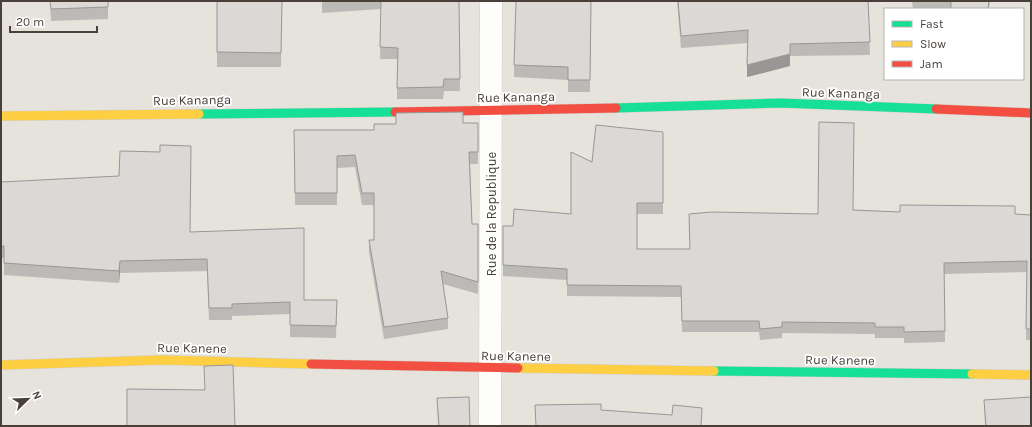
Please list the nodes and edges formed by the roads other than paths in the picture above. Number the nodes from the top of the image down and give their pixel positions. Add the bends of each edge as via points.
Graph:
1 (491, 1) edge
2 (491, 111) junction
3 (1031, 113) edge
4 (1, 116) edge
5 (1, 365) edge
6 (491, 368) junction
7 (1031, 375) edge
8 (490, 426) edge

1 - 2 street, Rue de la Republique
2 - 3 street, Rue Kananga via 782,103
2 - 4 street, Rue Kananga
2 - 6 street, Rue de la Republique
5 - 6 street, Rue Kanene via 161,360
6 - 7 street, Rue Kanene
6 - 8 street, Rue de la Republique

